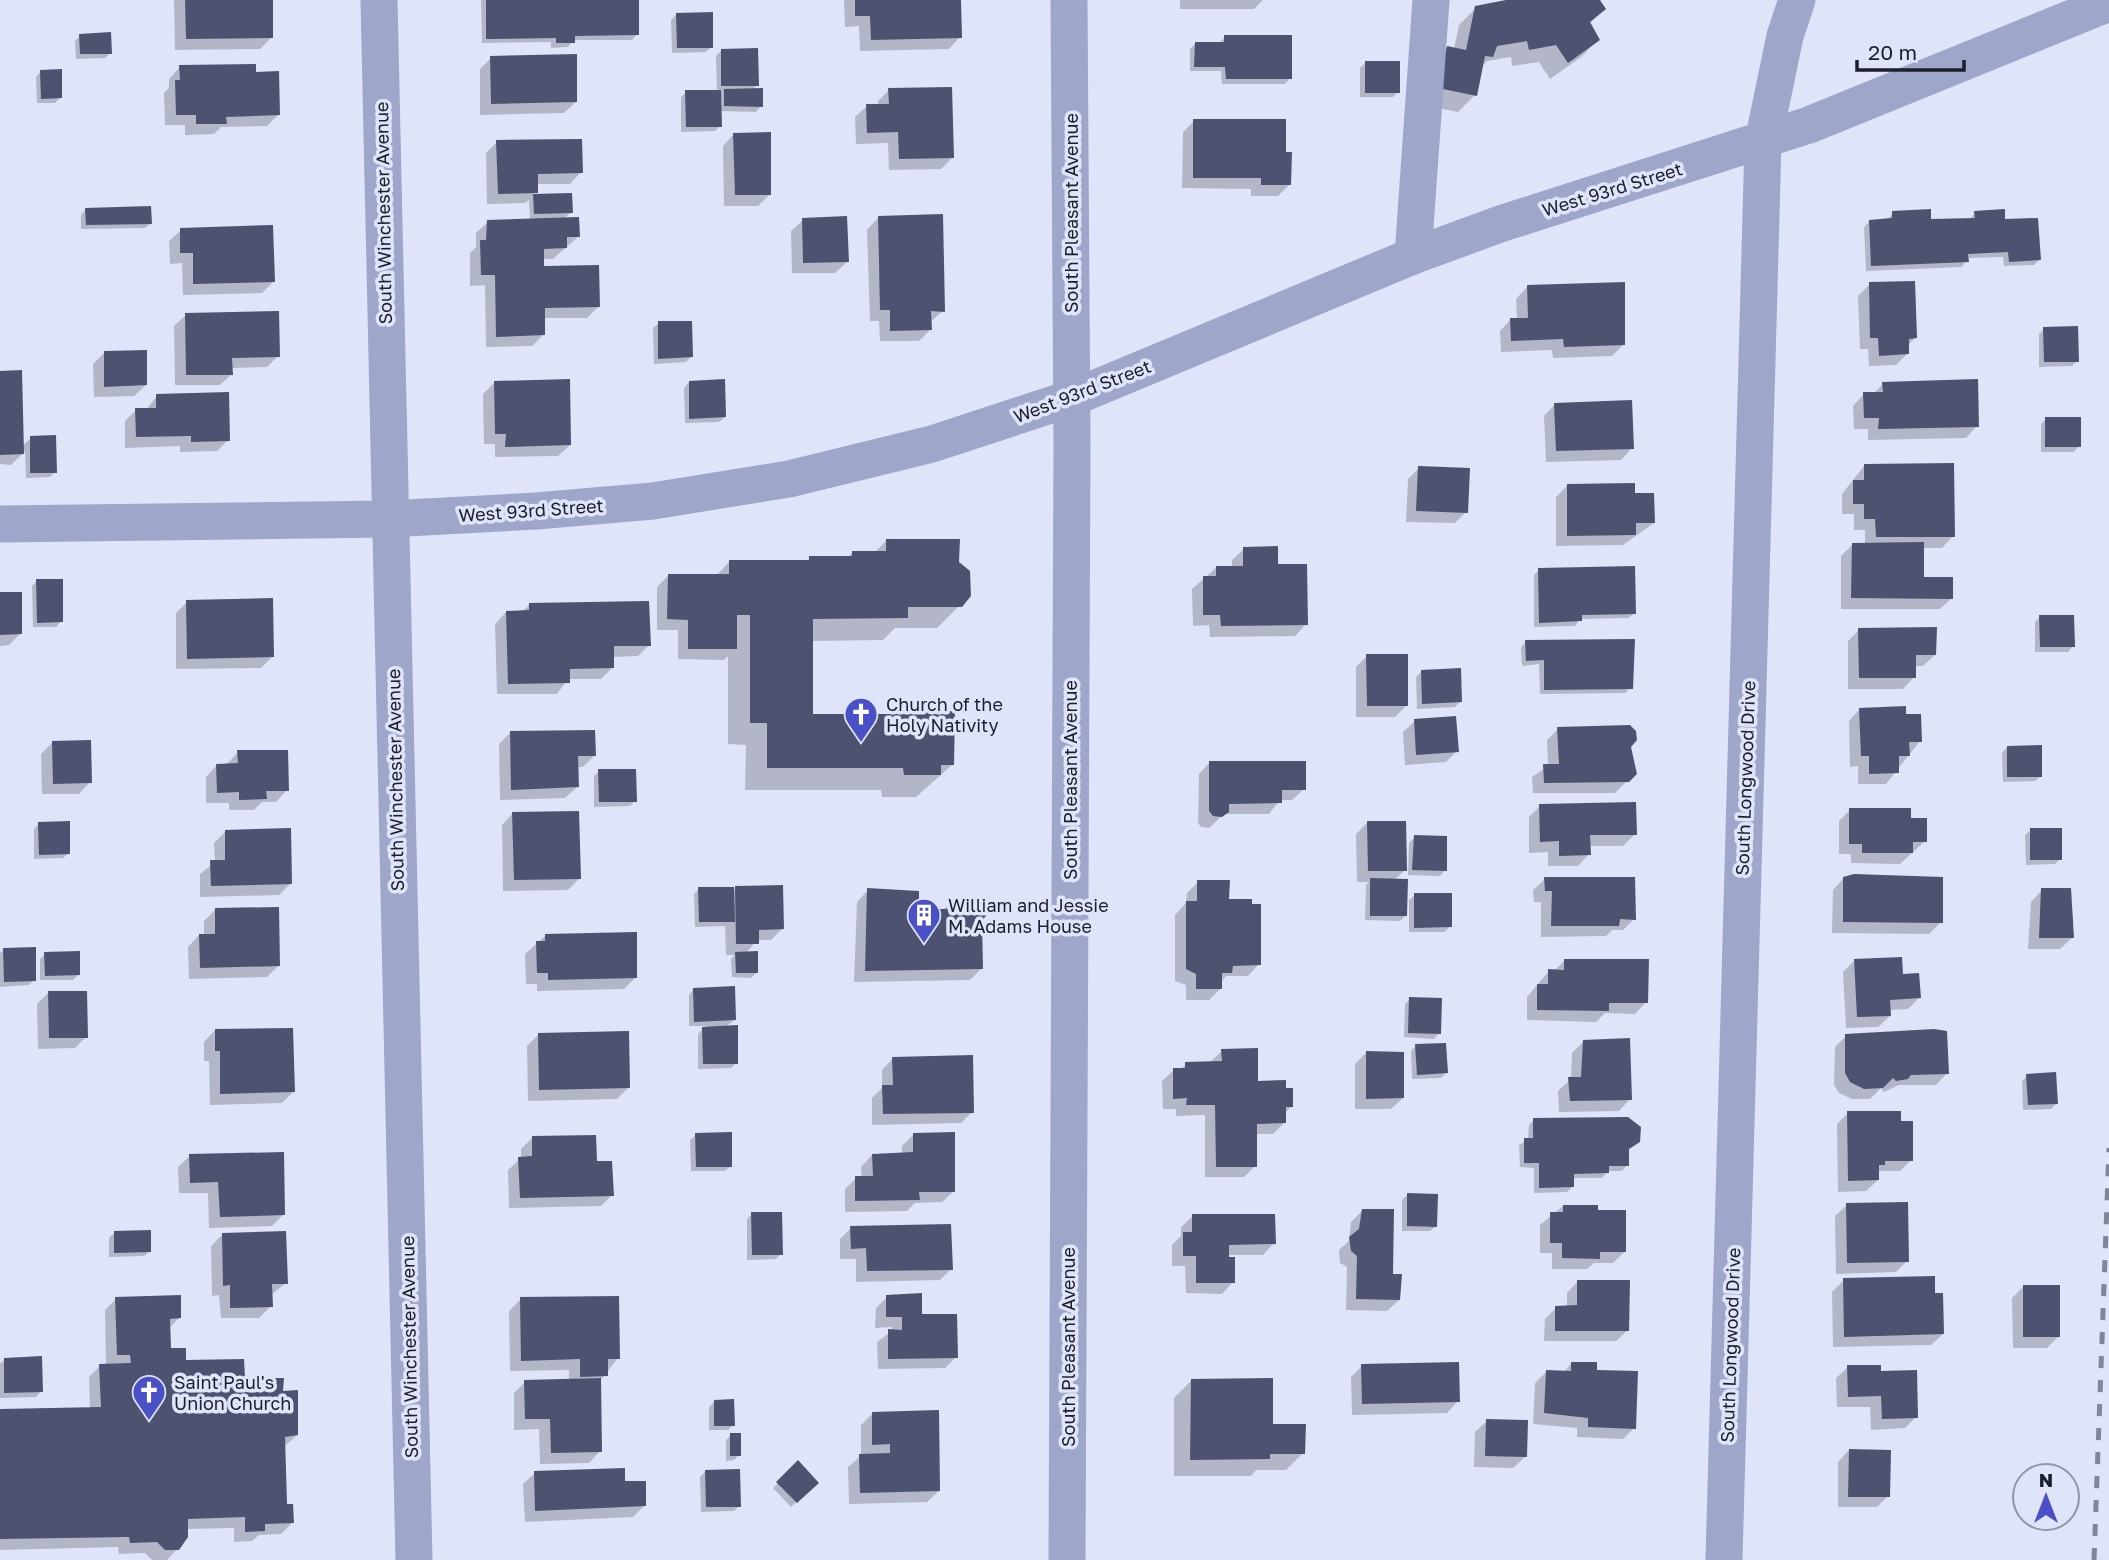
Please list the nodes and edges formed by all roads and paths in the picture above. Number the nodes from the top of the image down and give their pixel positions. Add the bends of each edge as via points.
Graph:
1 (379, 0) edge
2 (1069, 0) edge
3 (1431, 0) edge
4 (1797, 0) edge
5 (2109, 3) edge
6 (1763, 142) junction
7 (1413, 256) junction
8 (1072, 398) junction
9 (388, 519) junction
10 (0, 524) edge
11 (414, 1560) edge
12 (1067, 1560) edge
13 (1724, 1560) edge

1 - 9 street, South Winchester Avenue
2 - 8 street, South Pleasant Avenue
3 - 7 street
4 - 6 street, South Longwood Drive
5 - 6 street, West 93rd Street
6 - 7 street, West 93rd Street
6 - 13 street, South Longwood Drive
7 - 8 street, West 93rd Street
8 - 9 street, West 93rd Street via 932,444 789,479 653,501
8 - 12 street, South Pleasant Avenue
9 - 10 street, West 93rd Street
9 - 11 street, South Winchester Avenue

